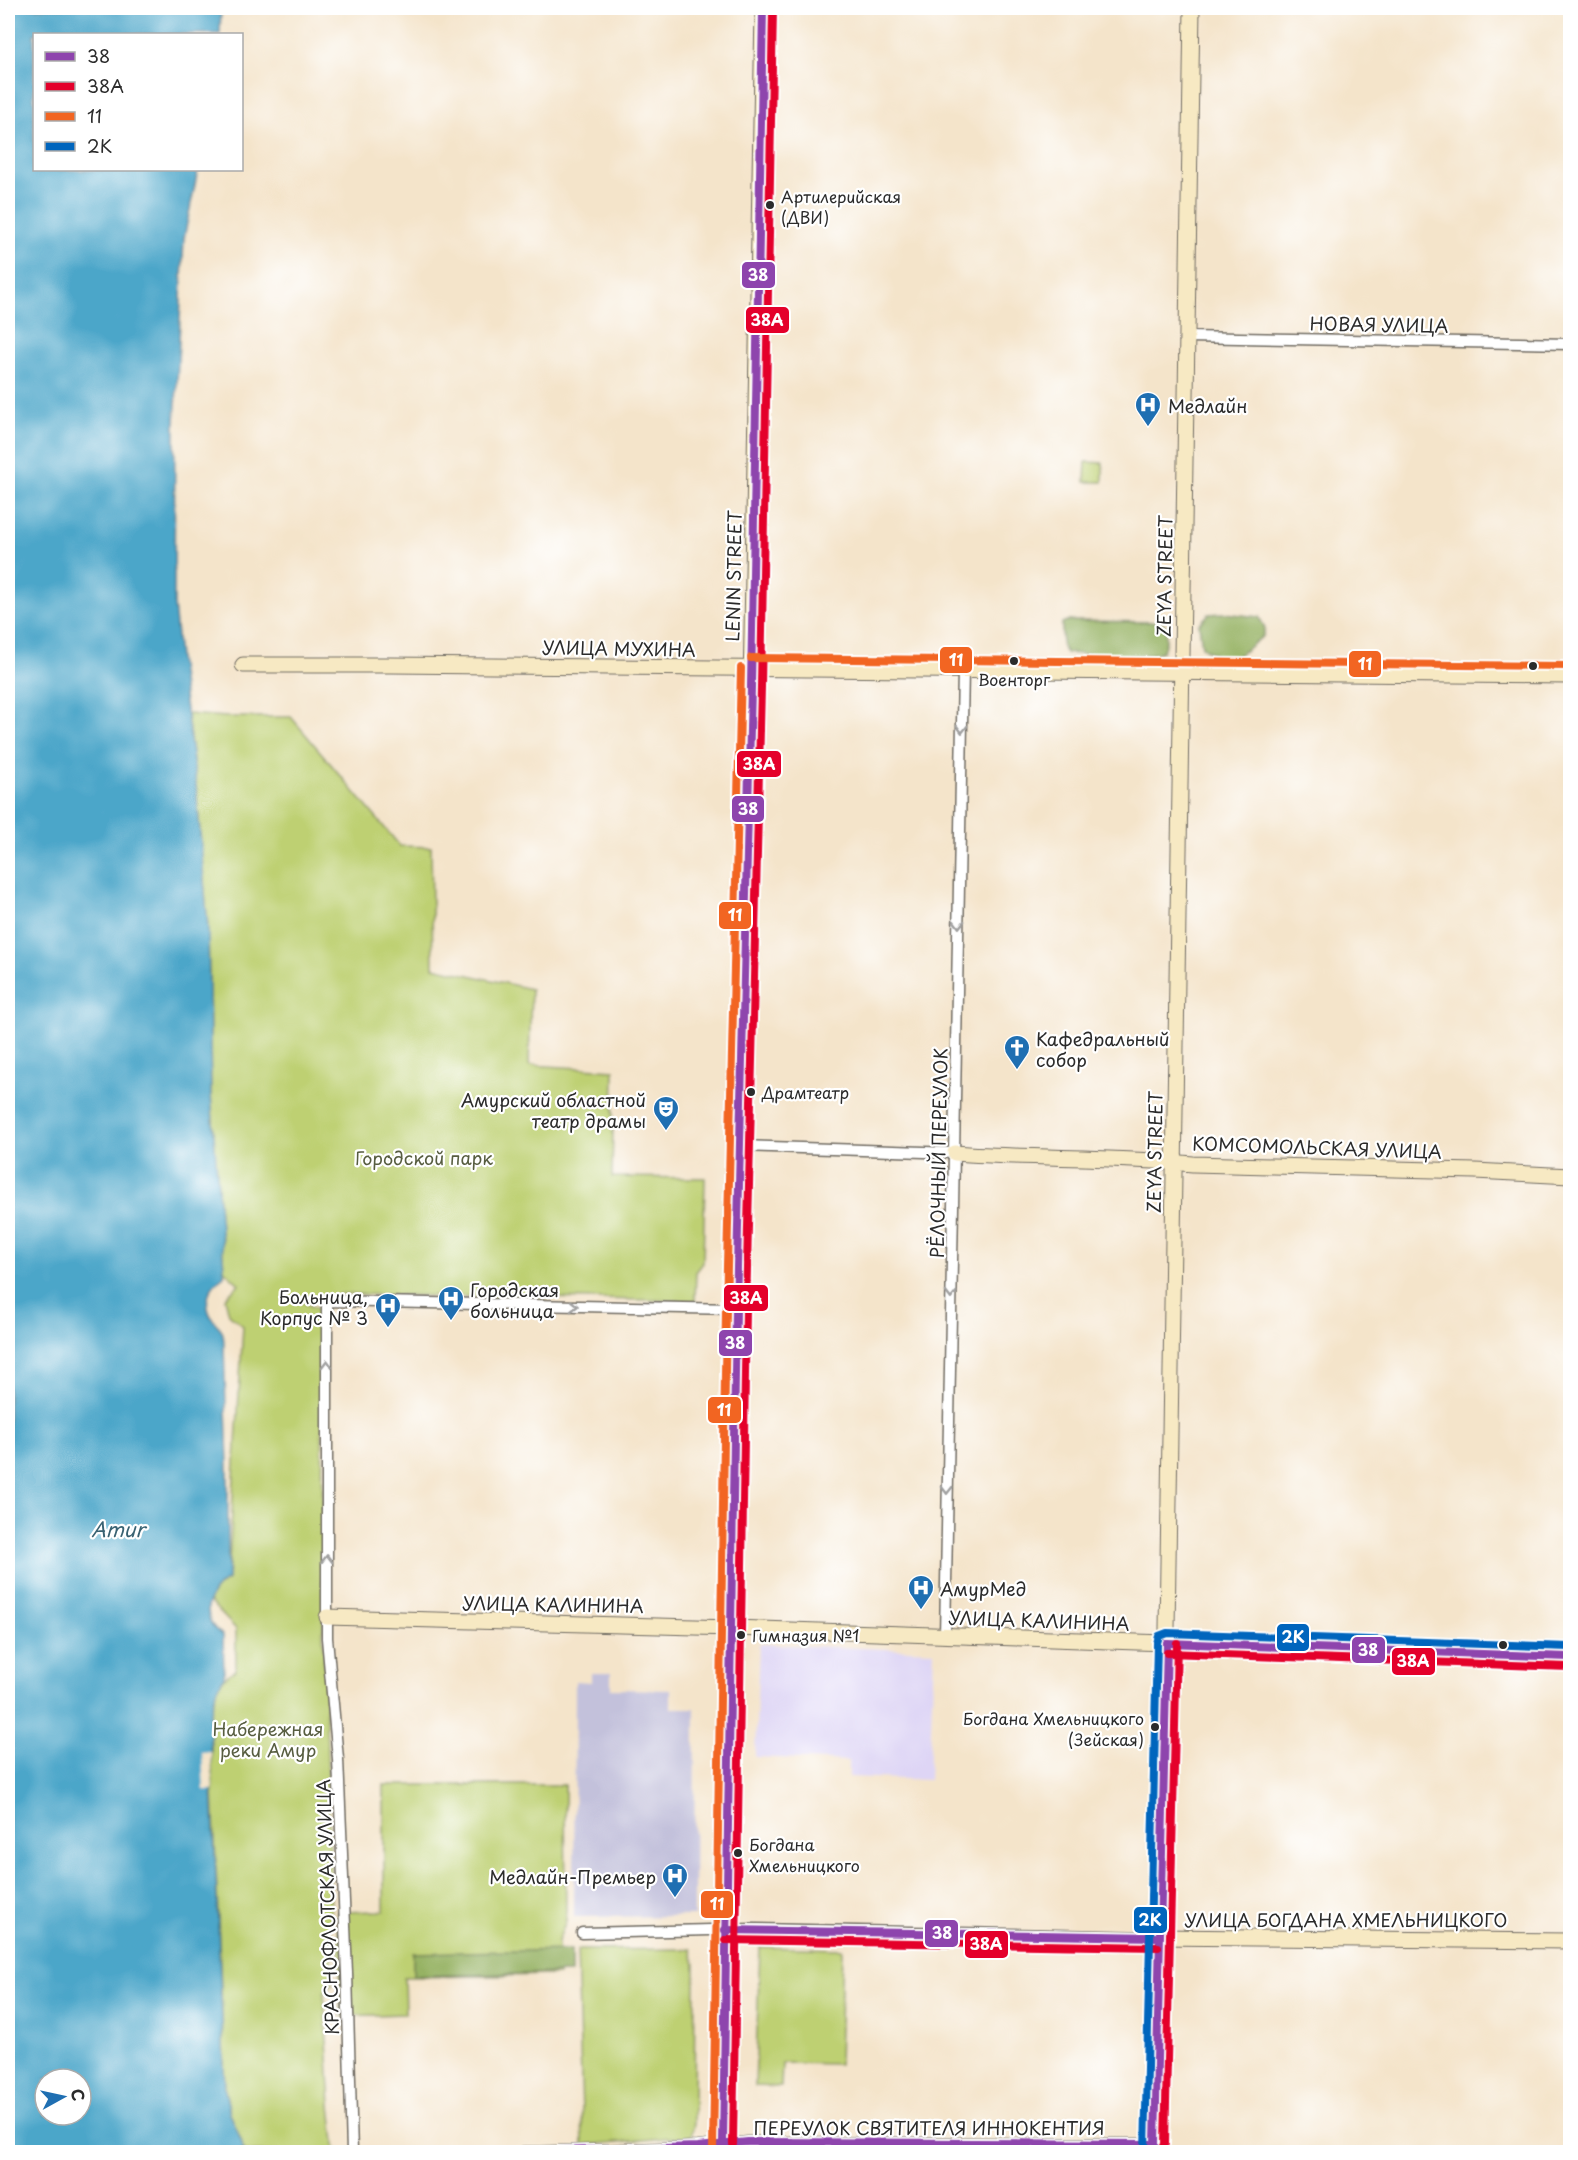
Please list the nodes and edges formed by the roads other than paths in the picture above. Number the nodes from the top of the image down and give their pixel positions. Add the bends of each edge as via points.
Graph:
1 (763, 8) edge
2 (1192, 8) edge
3 (1187, 336) junction
4 (1570, 344) edge
5 (243, 665) dead end
6 (751, 668) junction
7 (963, 670) junction
8 (1182, 672) junction
9 (1570, 676) edge
10 (739, 1146) junction
11 (955, 1153) junction
12 (1173, 1162) junction
13 (1570, 1176) edge
14 (736, 1309) junction
15 (327, 1617) junction
16 (732, 1628) junction
17 (945, 1637) junction
18 (1167, 1643) junction
19 (1570, 1657) edge
20 (725, 1930) junction
21 (582, 1933) dead end
22 (1158, 1937) junction
23 (1570, 1941) edge
24 (723, 2148) edge
25 (1155, 2148) edge
26 (352, 2152) edge
27 (357, 2152) edge
28 (524, 2152) edge

1 - 6 main road, LENIN STREET
2 - 3 main road, ZEYA STREET
3 - 4 street, НОВАЯ УЛИЦА
3 - 8 main road, ZEYA STREET
5 - 6 main road, УЛИЦА МУХИНА
6 - 7 main road, УЛИЦА МУХИНА
6 - 10 main road, LENIN STREET
7 - 8 main road, УЛИЦА МУХИНА
7 -> 11 street, РЁЛОЧНЫЙ ПЕРЕУЛОК
8 - 9 main road, УЛИЦА МУХИНА
8 - 12 main road, ZEYA STREET
10 - 11 street, КОМСОМОЛЬСКАЯ УЛИЦА
10 - 14 main road, LENIN STREET
11 - 12 main road, КОМСОМОЛЬСКАЯ УЛИЦА
11 -> 17 street, РЁЛОЧНЫЙ ПЕРЕУЛОК
12 - 13 main road, КОМСОМОЛЬСКАЯ УЛИЦА
12 - 18 main road, ZEYA STREET
15 -> 14 street, КРАСНОФЛОТСКАЯ УЛИЦА via 327,1302
14 - 16 main road, LENIN STREET
15 - 16 main road, УЛИЦА КАЛИНИНА
15 - 26 street, КРАСНОФЛОТСКАЯ УЛИЦА via 338,1768
16 - 17 main road, УЛИЦА КАЛИНИНА
16 - 20 main road, LENIN STREET
17 - 18 main road, УЛИЦА КАЛИНИНА
18 - 19 main road, УЛИЦА КАЛИНИНА
18 - 22 main road, ZEYA STREET
20 - 21 street, УЛИЦА БОГДАНА ХМЕЛЬНИЦКОГО
20 - 22 street, УЛИЦА БОГДАНА ХМЕЛЬНИЦКОГО
20 - 24 main road, LENIN STREET
22 - 23 main road, УЛИЦА БОГДАНА ХМЕЛЬНИЦКОГО
22 - 25 main road, ZEYA STREET
24 - 25 street, ПЕРЕУЛОК СВЯТИТЕЛЯ ИННОКЕНТИЯ via 748,2142
24 - 28 street, ПЕРЕУЛОК СВЯТИТЕЛЯ ИННОКЕНТИЯ
26 - 27 street

